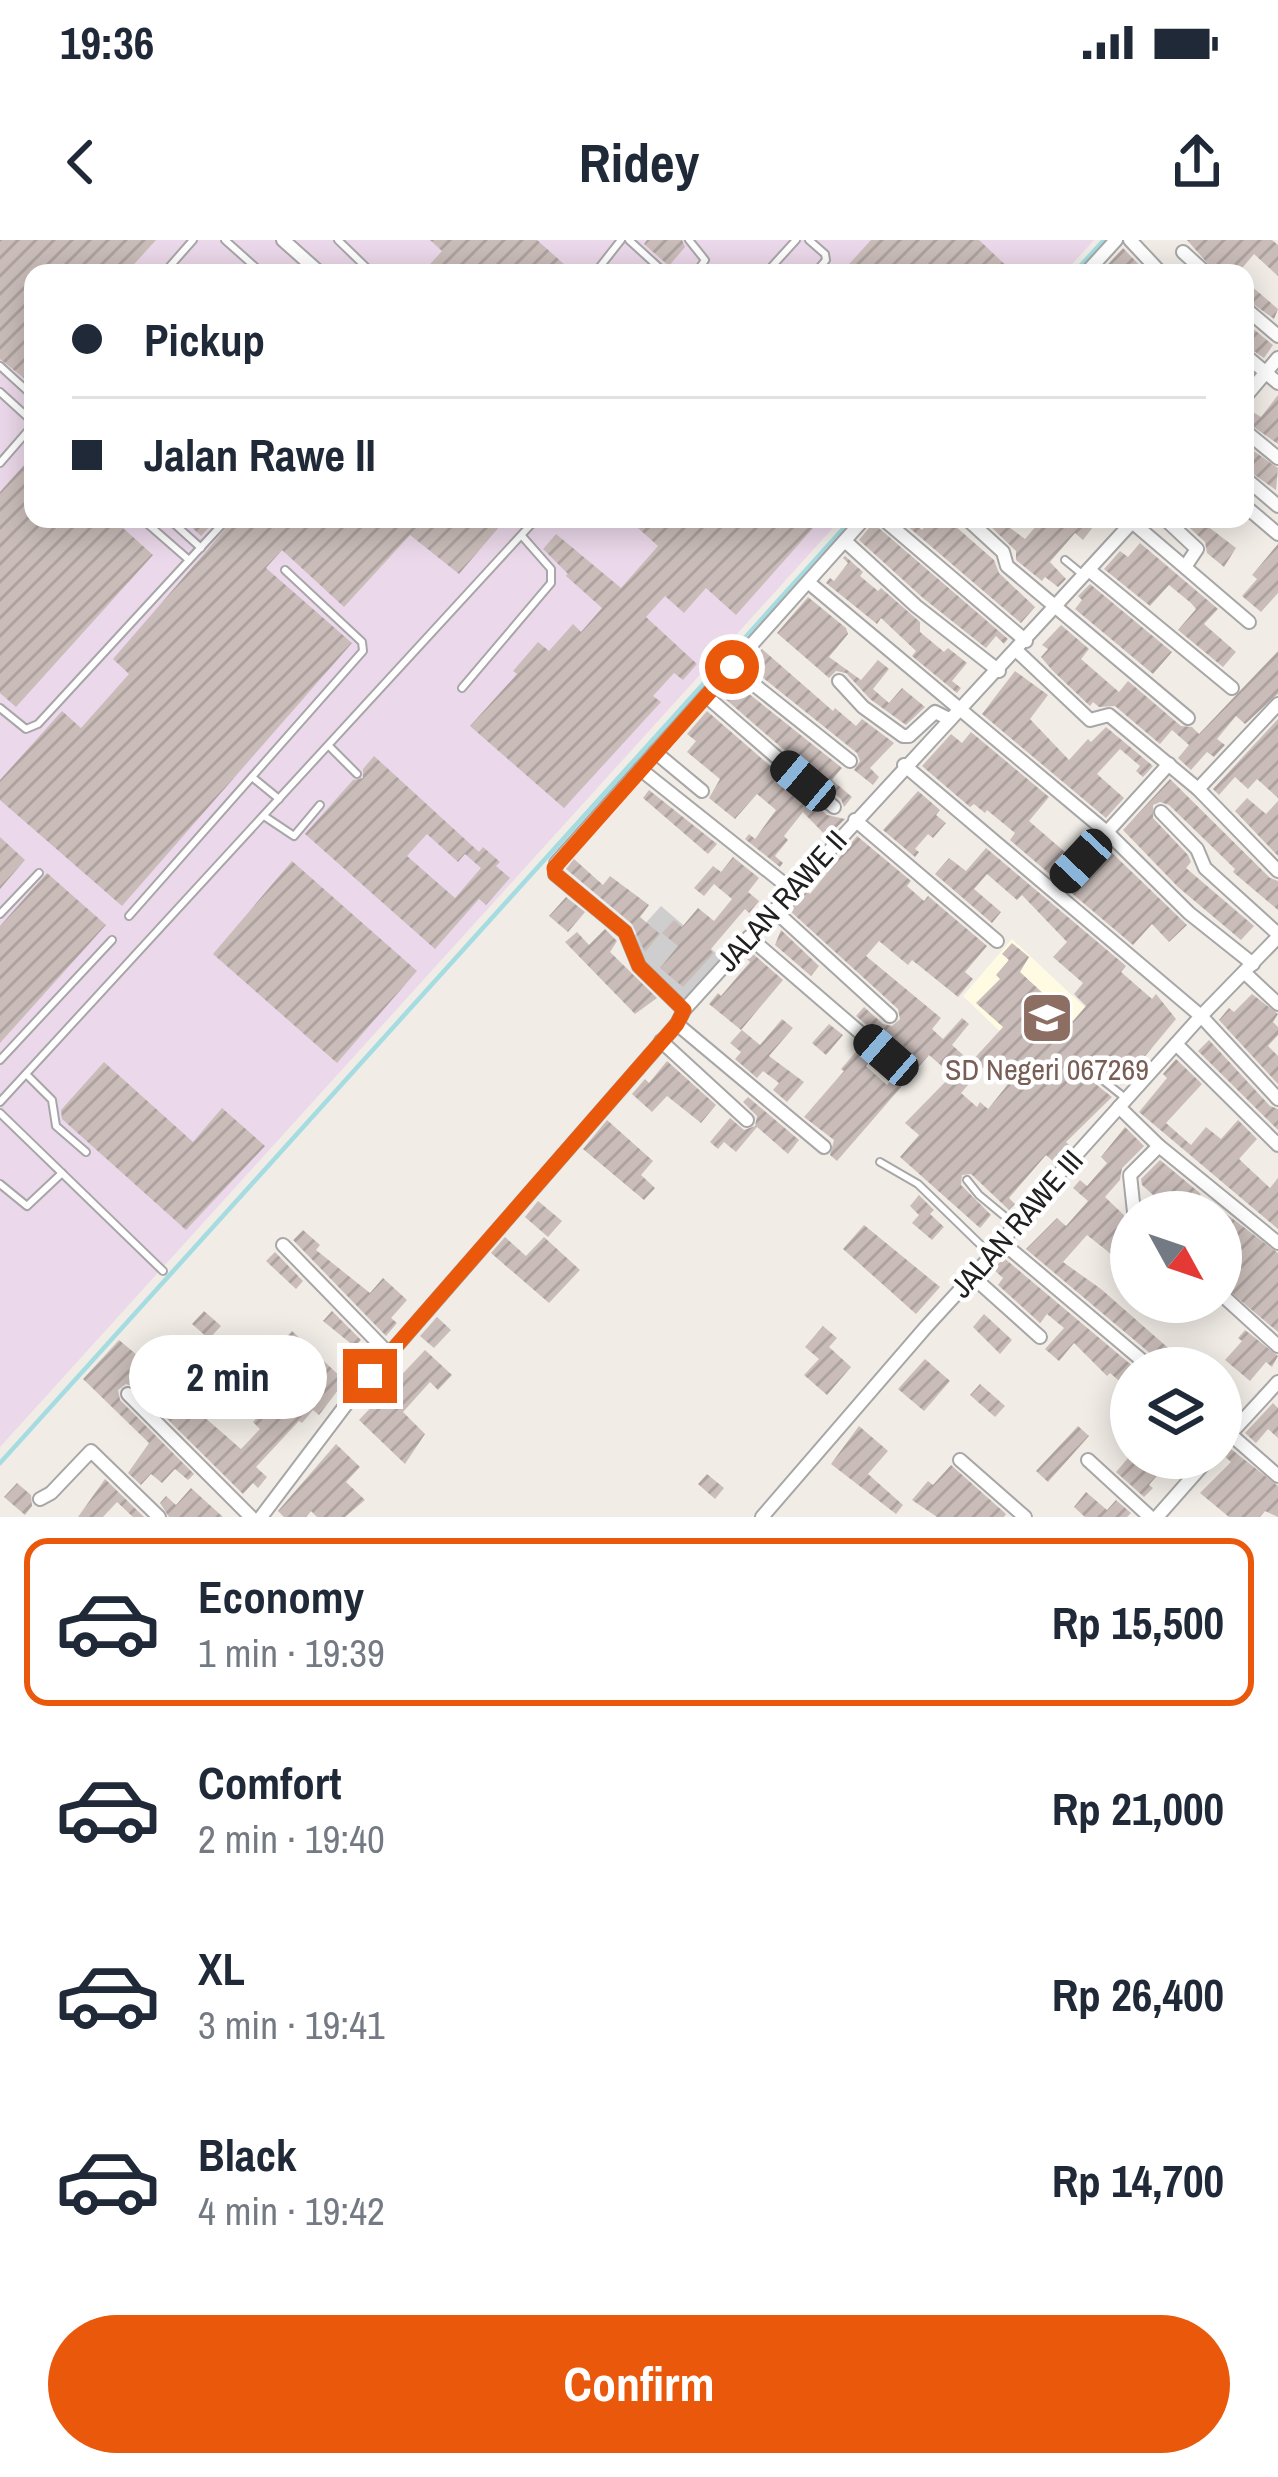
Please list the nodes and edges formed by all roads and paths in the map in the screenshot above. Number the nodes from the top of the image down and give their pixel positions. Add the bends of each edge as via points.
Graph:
1 (193, 240) edge
2 (225, 240) edge
3 (284, 240) edge
4 (338, 240) edge
5 (625, 240) edge
6 (689, 240) edge
7 (796, 240) edge
8 (809, 240) edge
9 (1116, 240) edge
10 (1130, 240) edge
11 (1183, 252) dead end
12 (172, 264) edge
13 (252, 264) edge
14 (310, 264) edge
15 (363, 264) edge
16 (603, 264) edge
17 (654, 264) edge
18 (702, 264) edge
19 (774, 264) edge
20 (823, 264) edge
21 (1094, 264) edge
22 (1153, 264) edge
23 (1196, 264) edge
24 (1254, 316) edge
25 (1278, 336) edge
26 (1278, 358) edge
27 (0, 366) edge
28 (1272, 378) edge
29 (24, 388) edge
30 (0, 392) edge
31 (24, 415) edge
32 (24, 434) edge
33 (1254, 438) edge
34 (1278, 458) edge
35 (0, 463) edge
36 (1254, 486) edge
37 (1278, 506) edge
38 (1254, 514) edge
39 (152, 528) edge
40 (179, 528) edge
41 (219, 528) edge
42 (529, 528) edge
43 (856, 528) edge
44 (893, 528) edge
45 (977, 528) edge
46 (1128, 528) edge
47 (1142, 528) edge
48 (1175, 528) edge
49 (1278, 534) edge
50 (522, 536) junction
51 (845, 541) junction
52 (201, 548) junction
53 (189, 560) junction
54 (1065, 560) dead end
55 (1185, 567) junction
56 (285, 570) dead end
57 (1087, 573) junction
58 (808, 582) junction
59 (1056, 607) junction
60 (1250, 622) dead end
61 (1021, 646) junction
62 (732, 667) junction
63 (999, 671) junction
64 (839, 682) dead end
65 (462, 688) dead end
66 (1232, 688) dead end
67 (706, 696) junction
68 (1278, 704) edge
69 (0, 708) edge
70 (952, 713) junction
71 (1188, 718) dead end
72 (328, 746) junction
73 (655, 752) junction
74 (850, 761) dead end
75 (1169, 764) junction
76 (904, 765) junction
77 (640, 769) junction
78 (356, 774) dead end
79 (252, 777) junction
80 (1198, 789) junction
81 (702, 791) dead end
82 (279, 800) junction
83 (320, 805) dead end
84 (834, 807) dead end
85 (1160, 812) dead end
86 (264, 816) junction
87 (855, 820) junction
88 (1107, 832) junction
89 (1278, 871) edge
90 (39, 873) dead end
91 (1055, 889) junction
92 (792, 890) junction
93 (774, 910) junction
94 (0, 914) edge
95 (129, 916) dead end
96 (1278, 936) edge
97 (749, 938) junction
98 (112, 940) dead end
99 (997, 941) dead end
100 (1249, 969) junction
101 (1278, 1004) edge
102 (890, 1016) dead end
103 (1201, 1016) junction
104 (680, 1017) junction
105 (661, 1041) junction
106 (1176, 1044) junction
107 (886, 1055) dead end
108 (0, 1060) edge
109 (1094, 1072) dead end
110 (26, 1074) junction
111 (1278, 1099) edge
112 (0, 1102) edge
113 (1123, 1104) junction
114 (0, 1113) edge
115 (747, 1120) dead end
116 (1278, 1145) edge
117 (1159, 1146) junction
118 (824, 1147) dead end
119 (86, 1152) dead end
120 (880, 1162) dead end
121 (62, 1173) junction
122 (967, 1180) dead end
123 (0, 1184) edge
124 (1132, 1191) edge
125 (1014, 1224) junction
126 (1278, 1243) edge
127 (1003, 1244) junction
128 (283, 1245) dead end
129 (991, 1255) junction
130 (163, 1270) dead end
131 (972, 1276) junction
132 (1242, 1313) edge
133 (1040, 1336) dead end
134 (1278, 1346) edge
135 (1126, 1347) edge
136 (390, 1354) junction
137 (1275, 1390) edge
138 (128, 1394) dead end
139 (1242, 1419) edge
140 (1242, 1449) edge
141 (960, 1460) dead end
142 (1088, 1460) dead end
143 (1278, 1477) edge
144 (1189, 1479) edge
145 (40, 1499) dead end
146 (159, 1517) edge
147 (250, 1517) edge
148 (261, 1517) edge
149 (763, 1517) edge
150 (1025, 1517) edge
151 (1154, 1517) edge

1 - 12 lane
2 - 13 lane
3 - 14 street
4 - 15 lane
5 - 16 lane
5 - 17 lane
6 - 18 lane
7 - 19 lane
8 - 20 lane via 825,254
9 - 21 street
10 - 22 street
11 - 23 street
24 - 25 street
26 - 28 street
27 - 29 lane
30 - 31 lane
32 - 35 lane
33 - 34 street
36 - 37 street
38 - 49 street
39 - 53 lane
40 - 52 lane
41 - 52 lane
42 - 50 lane
43 - 51 street
44 - 61 street
45 - 59 street via 1003,552 1006,566
46 - 57 street, JALAN RAWE II
47 - 55 street
48 - 55 street via 1198,549
50 - 65 lane via 551,568 551,583
50 - 72 lane
51 - 58 street
51 - 63 street
52 - 53 lane
53 - 69 lane via 38,724 26,729
54 - 57 lane
55 - 60 street
56 - 79 lane via 363,651
57 - 59 street, JALAN RAWE II
57 - 66 street
58 - 62 street
58 - 70 street
59 - 61 street, JALAN RAWE II
59 - 71 street
61 - 63 street, JALAN RAWE II
61 - 75 street via 1090,720 1109,715
62 - 67 street
62 - 74 street
63 - 70 street, JALAN RAWE II
64 - 70 street via 903,736 935,712
67 - 73 street
67 - 84 street
68 - 80 street
70 - 76 street, JALAN RAWE II
70 - 88 street
72 - 78 lane
72 - 82 lane
73 - 77 street
73 - 81 street
75 - 80 street
75 - 88 street
76 - 87 street, JALAN RAWE II
76 - 91 street
77 - 92 street
77 - 104 street via 554,868 625,932 639,966
79 - 82 lane
79 - 95 lane
80 - 89 street
82 - 86 lane
83 - 86 lane via 294,836
85 - 96 street via 1205,868
86 - 110 lane
87 - 92 street, JALAN RAWE II
87 - 99 street
88 - 91 street
88 - 100 street
90 - 94 lane
91 - 103 street
92 - 93 street, JALAN RAWE II
93 - 97 street, JALAN RAWE II
93 - 102 street
96 - 100 street, JALAN RAWE III
97 - 104 street, JALAN RAWE II
97 - 107 street
98 - 108 lane
100 - 101 street
100 - 103 street, JALAN RAWE III
103 - 106 street, JALAN RAWE III
103 - 111 street
104 - 105 street, JALAN RAWE II
104 - 118 street
105 - 115 street
105 - 136 street, JALAN RAWE II
106 - 113 street, JALAN RAWE III
106 - 116 street
109 - 113 lane
110 - 112 lane
110 - 119 lane via 52,1100 56,1126
113 - 117 street
113 - 125 street, JALAN RAWE III
114 - 121 lane
117 - 124 street via 1130,1175
117 - 126 street
120 - 129 lane via 918,1184
121 - 123 lane via 27,1206
121 - 130 lane
122 - 125 lane
125 - 127 street, JALAN RAWE III
127 - 129 street, JALAN RAWE III
127 - 135 street
128 - 136 street
129 - 131 street, JALAN RAWE III
131 - 133 street
131 - 149 street, JALAN RAWE III
132 - 134 street
136 - 148 street, JALAN RAWE II
137 - 139 street
138 - 147 street
140 - 143 street
141 - 150 street
142 - 151 street
144 - 151 street
145 - 146 street via 91,1451

